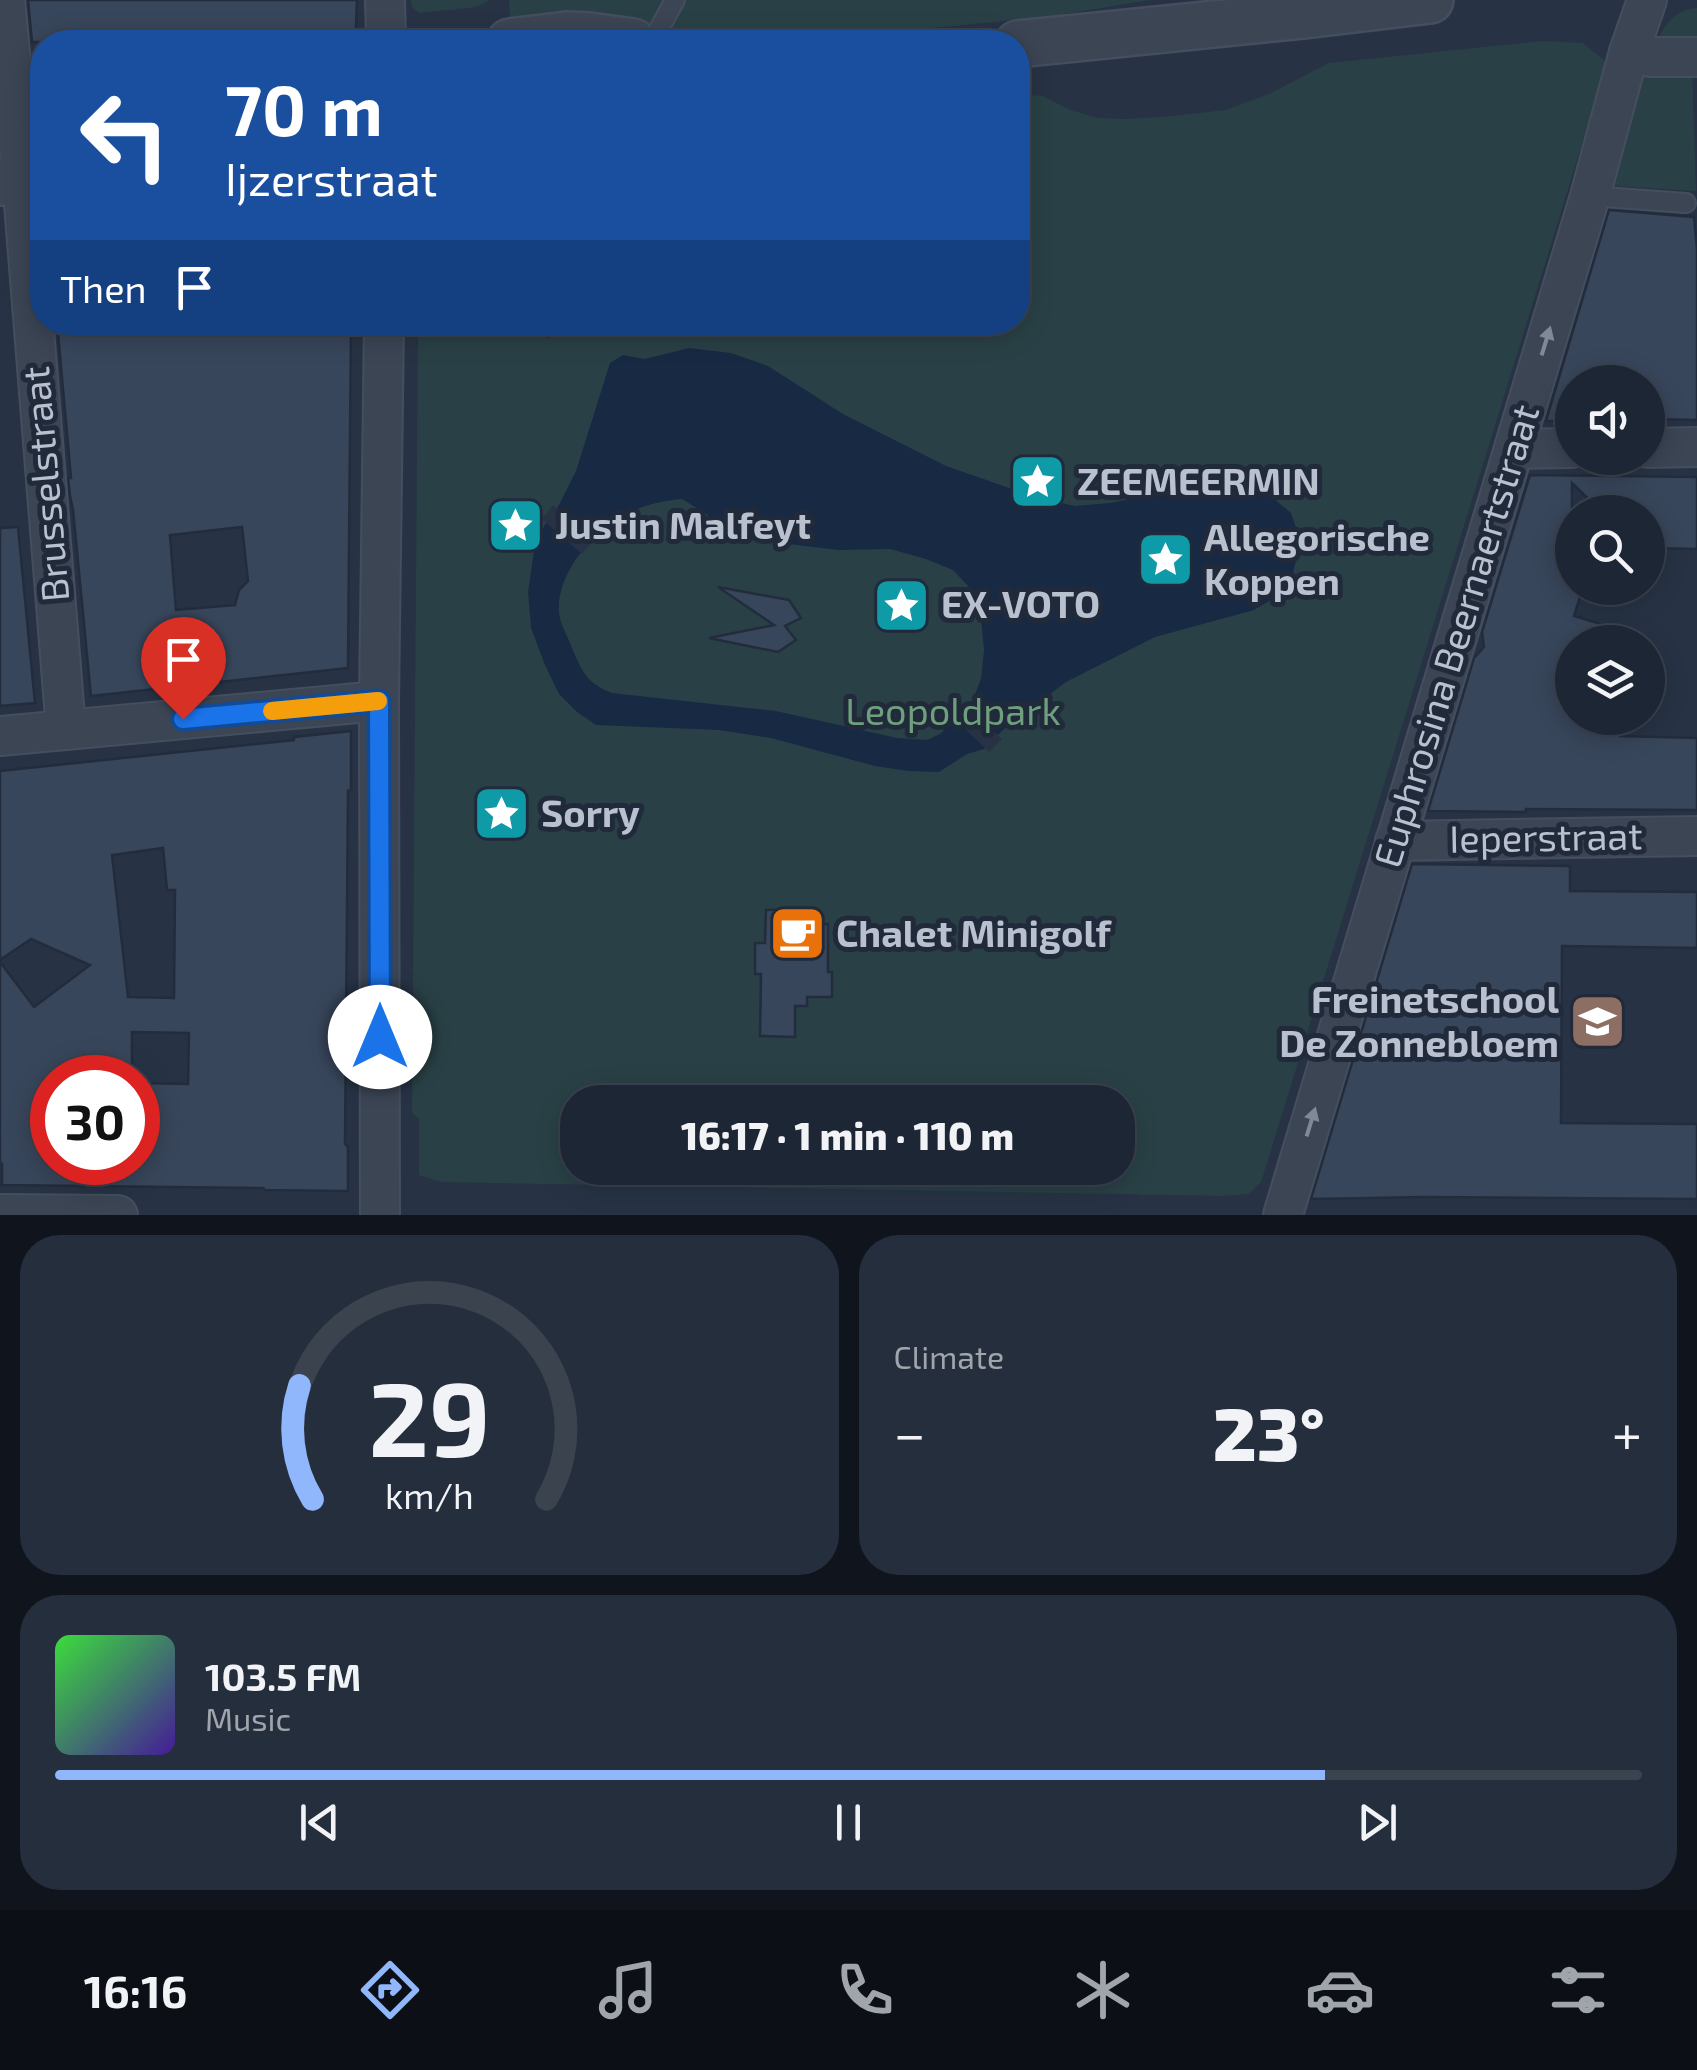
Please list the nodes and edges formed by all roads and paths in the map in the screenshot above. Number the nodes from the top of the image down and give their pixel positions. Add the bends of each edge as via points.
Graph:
1 (5, 0) edge
2 (385, 0) edge
3 (675, 0) edge
4 (1430, 0) edge
5 (1647, 0) edge
6 (386, 30) edge
7 (659, 30) edge
8 (1030, 43) edge
9 (1629, 52) junction
10 (1697, 57) edge
11 (19, 105) edge
12 (22, 180) edge
13 (1590, 196) junction
14 (1686, 204) dead end
15 (30, 280) edge
16 (34, 335) edge
17 (384, 335) edge
18 (1697, 447) edge
19 (1514, 448) junction
20 (1555, 448) edge
21 (1665, 448) edge
22 (379, 701) junction
23 (66, 730) junction
24 (0, 736) edge
25 (1697, 836) edge
26 (1395, 841) junction
27 (0, 1214) edge
28 (118, 1215) edge
29 (380, 1215) edge
30 (1283, 1215) edge

1 - 11 street, Brusselstraat
2 - 6 street
3 - 7 lane
4 - 8 street
5 - 9 street, Euphrosina Beernaertstraat
9 - 10 street
9 - 13 street, Euphrosina Beernaertstraat
11 - 12 street, Brusselstraat
12 - 15 street, Brusselstraat
13 - 14 lane
19 -> 13 street, Euphrosina Beernaertstraat
16 - 23 street, Brusselstraat
17 - 22 street
18 - 21 street
19 - 20 street
19 - 26 street, Euphrosina Beernaertstraat
22 - 23 street
22 - 29 street
23 - 24 street
25 - 26 street, Ieperstraat
30 -> 26 street, Euphrosina Beernaertstraat
27 - 28 street

